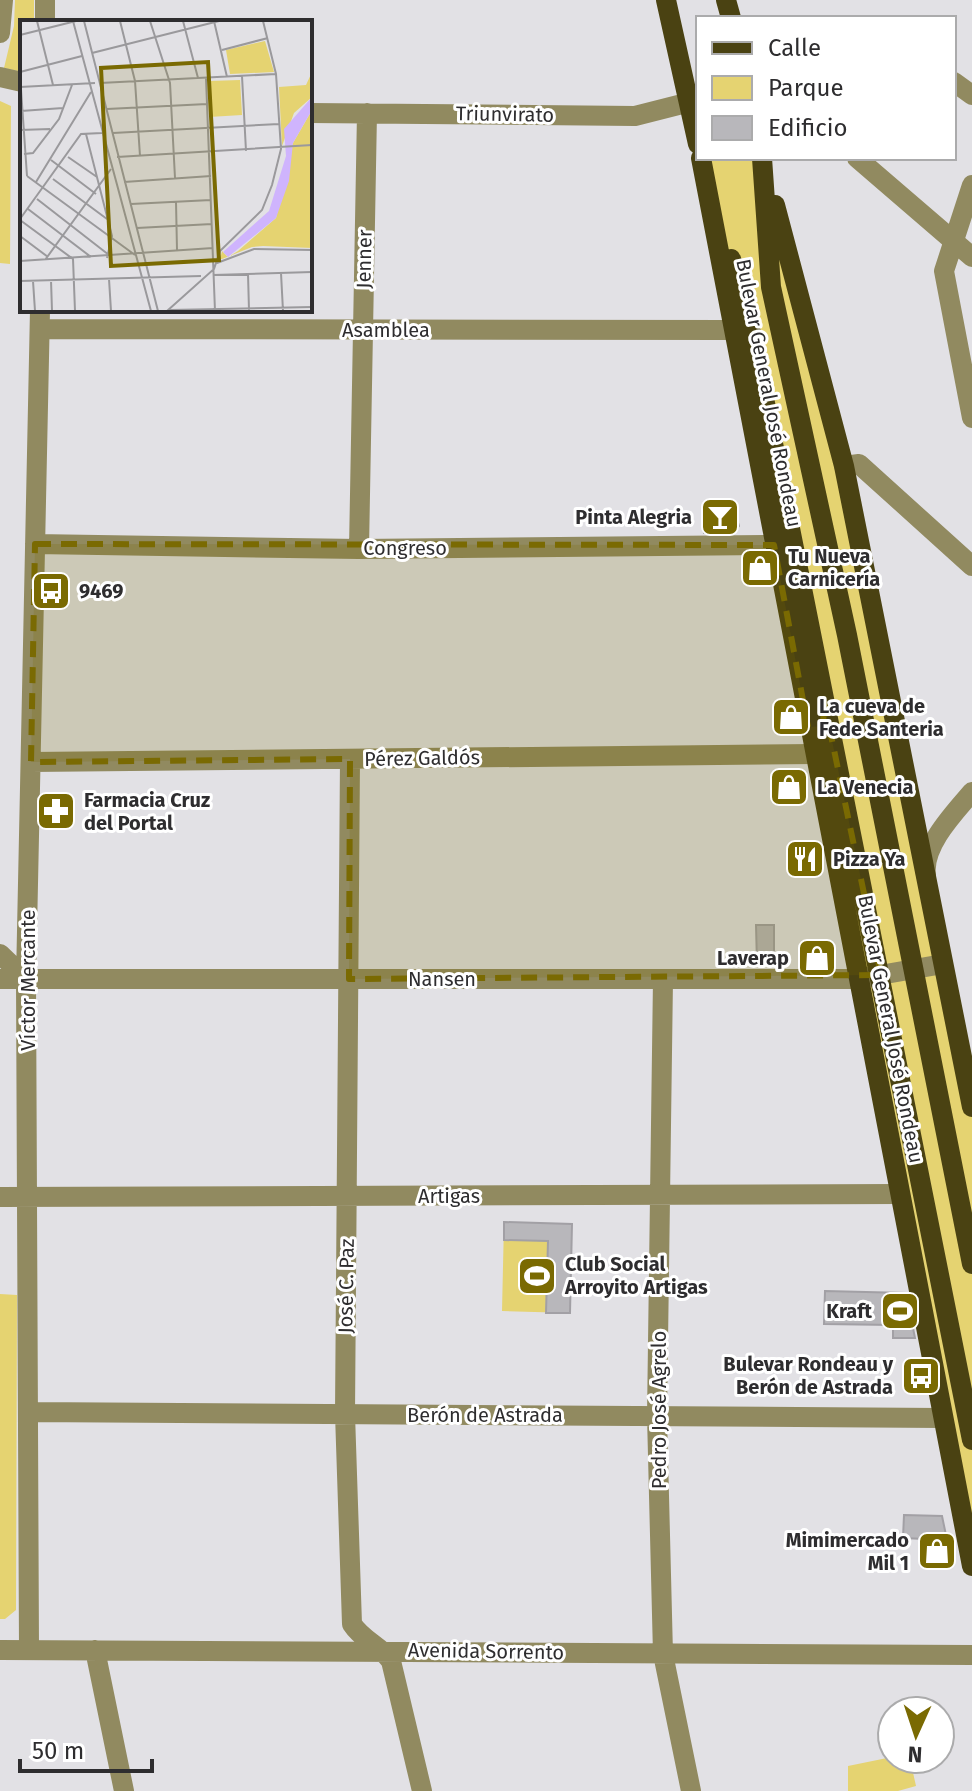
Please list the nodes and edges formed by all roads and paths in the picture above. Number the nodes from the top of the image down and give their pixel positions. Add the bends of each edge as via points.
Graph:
1 (3, 0) edge
2 (666, 0) edge
3 (0, 30) edge
4 (0, 77) edge
5 (20, 82) edge
6 (693, 101) edge
7 (312, 113) edge
8 (367, 113) junction
9 (696, 127) edge
10 (762, 160) edge
11 (763, 160) edge
12 (859, 160) edge
13 (703, 164) edge
14 (972, 185) edge
15 (954, 241) junction
16 (972, 257) edge
17 (40, 320) edge
18 (363, 330) junction
19 (732, 330) junction
20 (972, 417) edge
21 (844, 466) junction
22 (35, 544) junction
23 (774, 545) junction
24 (359, 549) junction
25 (861, 554) junction
26 (972, 566) edge
27 (847, 635) junction
28 (824, 702) junction
29 (814, 754) junction
30 (350, 759) junction
31 (31, 762) junction
32 (972, 792) edge
33 (822, 796) junction
34 (928, 887) junction
35 (0, 954) edge
36 (943, 964) junction
37 (914, 969) junction
38 (881, 975) junction
39 (0, 979) edge
40 (26, 979) junction
41 (349, 979) junction
42 (663, 979) junction
43 (857, 979) junction
44 (972, 1107) edge
45 (898, 1194) junction
46 (661, 1195) junction
47 (28, 1196) junction
48 (347, 1196) junction
49 (0, 1197) edge
50 (934, 1255) junction
51 (972, 1264) edge
52 (927, 1345) junction
53 (29, 1412) junction
54 (345, 1414) junction
55 (657, 1416) junction
56 (941, 1418) junction
57 (972, 1440) edge
58 (972, 1566) edge
59 (383, 1649) junction
60 (0, 1650) edge
61 (29, 1650) junction
62 (95, 1650) junction
63 (663, 1654) junction
64 (972, 1655) edge
65 (124, 1791) edge
66 (422, 1791) edge
67 (691, 1791) edge

1 - 3 street
2 - 6 main road
4 - 5 street
6 - 8 street, Triunvirato via 635,116
6 - 9 main road
7 - 8 street, Triunvirato
8 - 18 street, Jenner
10 - 27 main road, Bulevar General José Rondeau via 771,287
11 - 21 main road, Bulevar General José Rondeau
12 - 15 street
13 - 19 main road, Bulevar General José Rondeau
13 - 28 main road, Bulevar General José Rondeau via 745,303
14 - 15 street
15 - 16 street
15 - 20 street via 944,271
17 - 18 street, Asamblea
17 - 22 street, Víctor Mercante
18 - 19 street, Asamblea
18 - 24 street, Jenner
19 - 23 main road, Bulevar General José Rondeau
21 - 25 main road, Bulevar General José Rondeau
21 - 26 street via 859,464
22 - 24 street, Congreso
22 - 31 street, Víctor Mercante
23 - 24 street, Congreso
23 - 29 main road, Bulevar General José Rondeau
25 - 27 main road
25 - 34 main road, Bulevar General José Rondeau
27 - 37 main road, Bulevar General José Rondeau
28 - 33 main road
28 - 38 main road, Bulevar General José Rondeau
29 - 30 street, Pérez Galdós
29 - 33 main road, Bulevar General José Rondeau
30 - 31 street, Pérez Galdós
30 - 41 street, José C. Paz
31 - 40 street, Víctor Mercante
32 - 34 street via 949,818 924,863
33 - 43 main road, Bulevar General José Rondeau
34 - 36 main road, Bulevar General José Rondeau
35 - 40 street
36 - 37 street, Nansen
36 - 44 main road, Bulevar General José Rondeau
37 - 38 street, Nansen
37 - 51 main road, Bulevar General José Rondeau
38 - 43 street, Nansen
38 - 50 main road, Bulevar General José Rondeau
39 - 40 street, Nansen
40 - 41 street, Nansen
40 - 47 street, Víctor Mercante
41 - 42 street, Nansen
41 - 48 street, José C. Paz
42 - 43 street, Nansen
42 - 46 street, Pedro José Agrelo
43 - 45 main road, Bulevar General José Rondeau
45 - 46 street, Artigas
45 - 52 main road, Bulevar General José Rondeau
46 - 48 street, Artigas
46 - 55 street, Pedro José Agrelo
47 - 48 street, Artigas
47 - 49 street, Artigas
47 - 53 street, Víctor Mercante
48 - 54 street, José C. Paz
50 - 52 main road
50 - 57 main road, Bulevar General José Rondeau
52 - 56 main road, Bulevar General José Rondeau
53 - 54 street, Berón de Astrada
53 - 61 street, Víctor Mercante
54 - 55 street, Berón de Astrada
54 - 59 street, José C. Paz via 352,1624 361,1639
55 - 56 street, Berón de Astrada
55 - 63 street, Pedro José Agrelo
56 - 58 main road, Bulevar General José Rondeau
59 - 62 street, Avenida Sorrento
59 - 63 street, Avenida Sorrento
59 - 66 street, José C. Paz via 395,1670
60 - 61 street, Avenida Sorrento
61 - 62 street, Avenida Sorrento
62 - 65 street
63 - 64 street, Avenida Sorrento
63 - 67 street, Pedro José Agrelo

